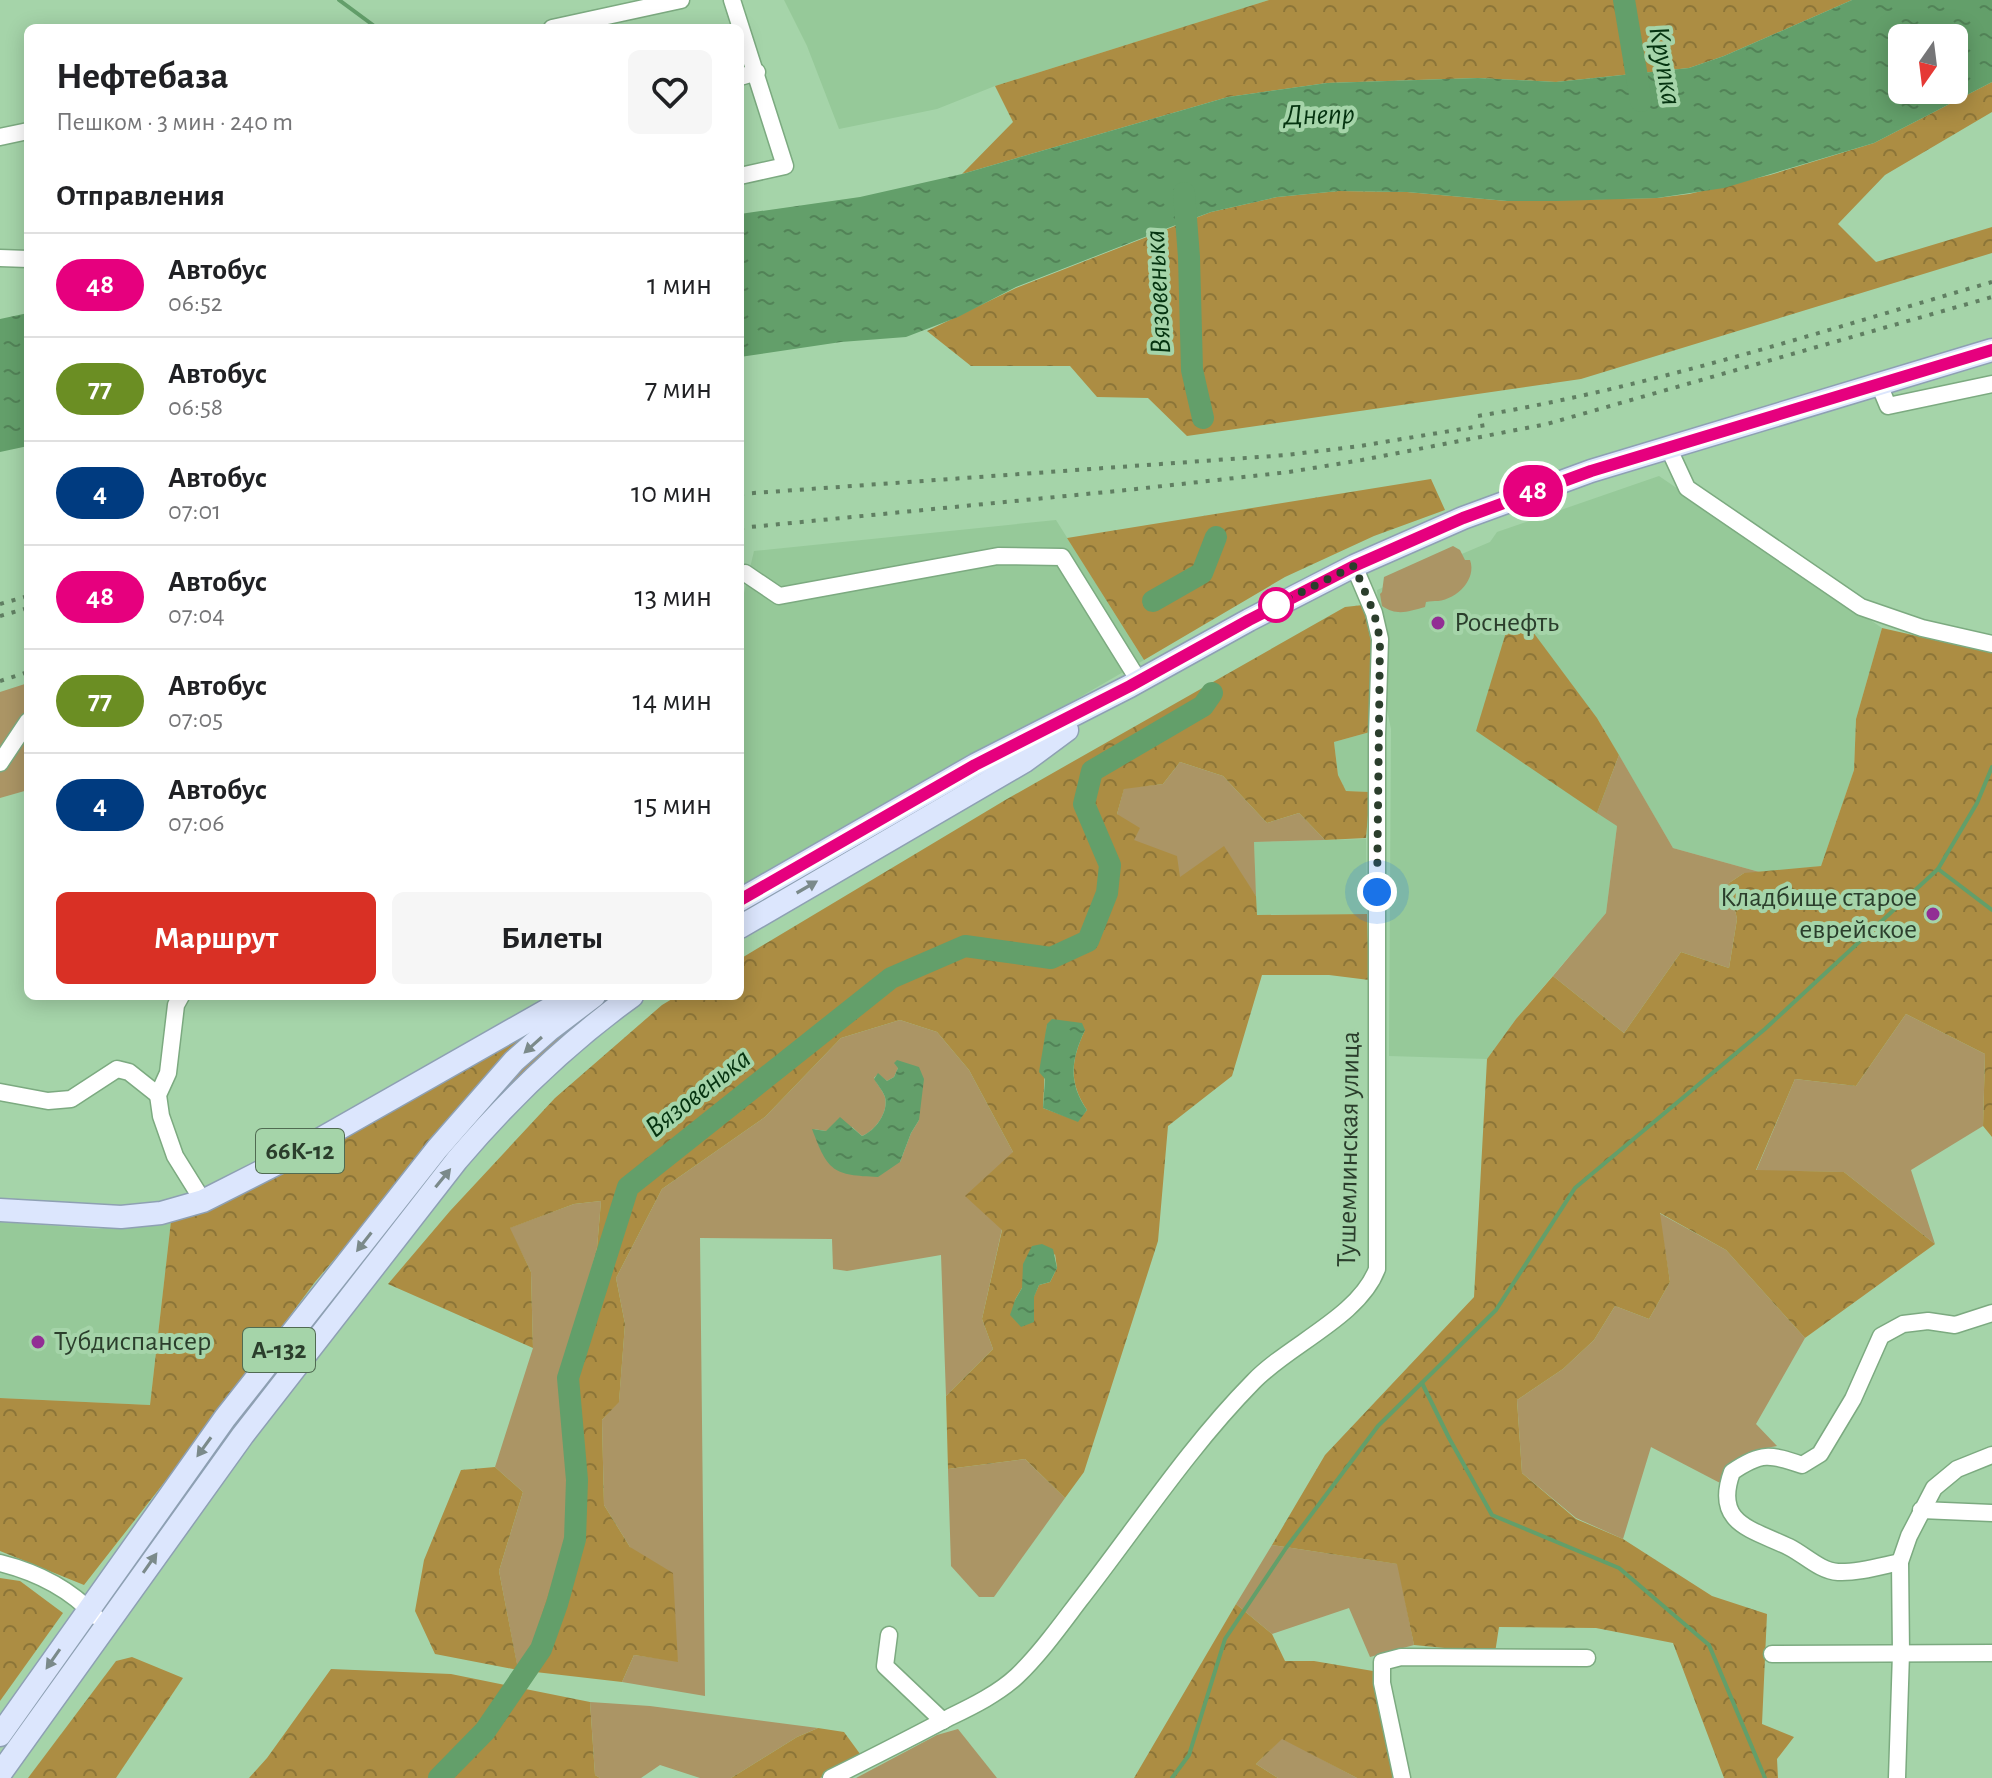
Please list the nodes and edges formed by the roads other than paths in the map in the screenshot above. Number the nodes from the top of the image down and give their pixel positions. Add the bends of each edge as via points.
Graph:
1 (681, 0) edge
2 (732, 0) edge
3 (570, 24) edge
4 (737, 24) edge
5 (748, 75) edge
6 (24, 132) edge
7 (0, 137) edge
8 (744, 175) edge
9 (0, 258) edge
10 (24, 259) edge
11 (1992, 350) edge
12 (1878, 382) junction
13 (1992, 384) edge
14 (1668, 447) junction
15 (1354, 566) junction
16 (744, 573) edge
17 (1992, 644) edge
18 (1134, 683) junction
19 (24, 727) edge
20 (0, 763) edge
21 (744, 898) edge
22 (744, 925) edge
23 (179, 1000) edge
24 (565, 1000) edge
25 (589, 1000) edge
26 (627, 1000) edge
27 (0, 1092) edge
28 (158, 1095) junction
29 (203, 1201) junction
30 (0, 1210) edge
31 (1992, 1313) edge
32 (1992, 1455) edge
33 (1921, 1510) junction
34 (1992, 1513) edge
35 (1900, 1562) junction
36 (0, 1563) edge
37 (88, 1609) junction
38 (105, 1627) junction
39 (889, 1635) dead end
40 (1901, 1653) junction
41 (1992, 1653) edge
42 (1772, 1654) dead end
43 (1587, 1658) dead end
44 (943, 1721) junction
45 (0, 1735) edge
46 (0, 1774) edge
47 (831, 1778) edge
48 (1402, 1778) edge
49 (1897, 1778) edge

1 - 3 street
2 - 4 street
5 - 8 street via 785,166
6 - 7 street
9 - 10 street
11 - 12 main road
12 - 13 street via 1888,406
12 - 14 main road
14 - 15 main road via 1522,495
14 - 17 street via 1687,488 1861,607
15 - 18 main road
15 - 44 street, Тушемлинская улица via 1380,639 1377,1269 1365,1291 1252,1382 1017,1676
16 - 18 street via 779,596 998,556 1062,557
18 - 21 main road via 975,765
22 -> 18 main road via 1025,761
19 - 20 street
23 - 28 street via 168,1073
24 - 29 main road, 66К-12
25 -> 37 main road, А-132 via 514,1061 437,1149 225,1418
38 -> 26 main road, А-132 via 243,1435 457,1160 535,1076
27 - 28 street via 48,1101 71,1099 117,1069
28 - 29 street via 175,1156
29 - 30 main road, 66К-12 via 121,1217
31 - 35 street via 1955,1325 1903,1324 1881,1336 1853,1399 1820,1454 1802,1465 1772,1455 1751,1459 1732,1472 1725,1499 1735,1519 1749,1530 1837,1572
32 - 33 street via 1957,1469 1934,1488
33 - 34 street
33 - 35 street
35 - 40 street
36 - 37 street via 49,1582
37 - 38 street
37 -> 45 main road, А-132
38 - 46 main road, А-132
39 - 44 street via 885,1666
40 - 41 street
40 - 42 street
40 - 49 street
43 - 48 street via 1401,1657 1382,1662
44 - 47 street, Тушемлинская улица

